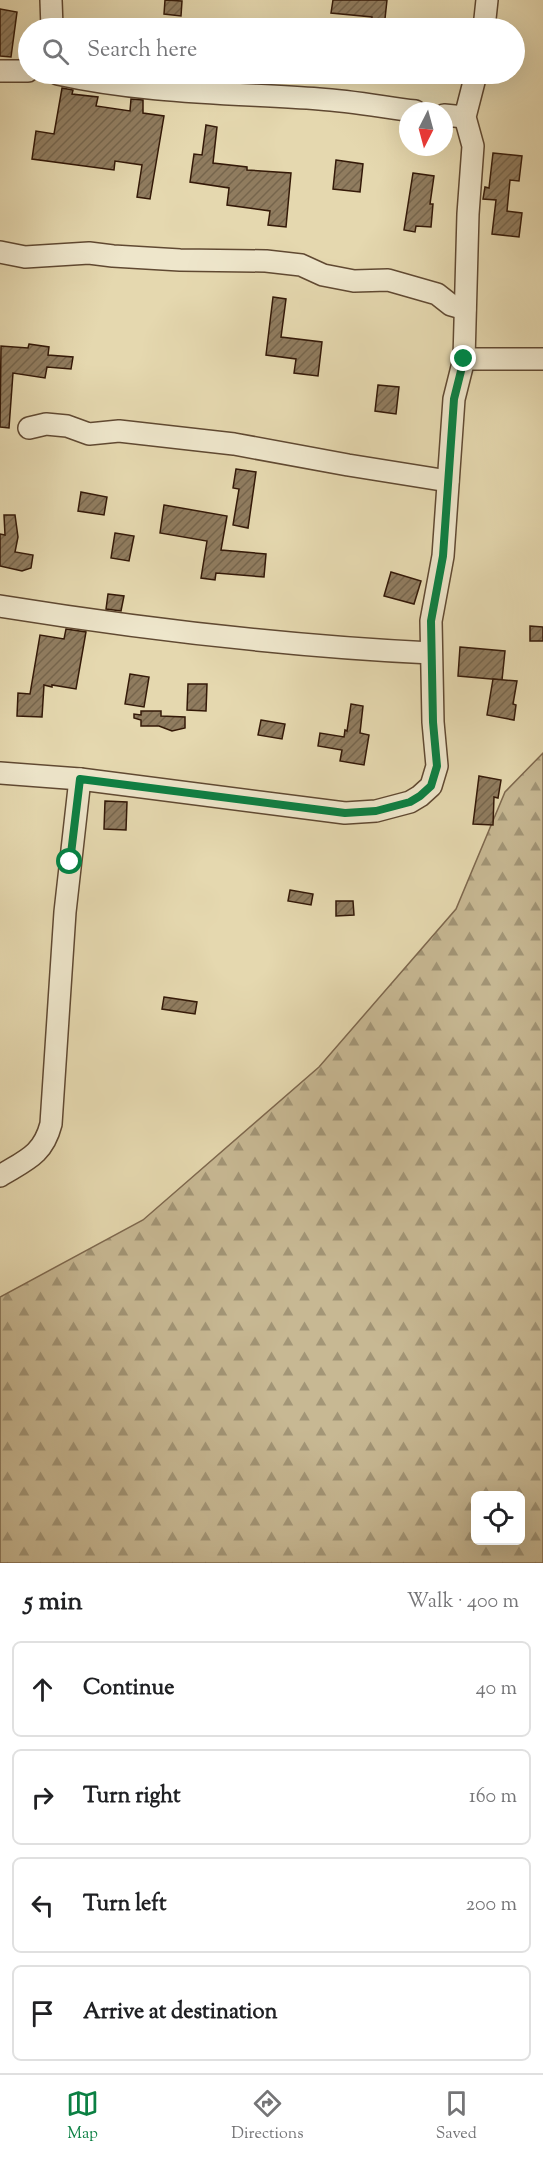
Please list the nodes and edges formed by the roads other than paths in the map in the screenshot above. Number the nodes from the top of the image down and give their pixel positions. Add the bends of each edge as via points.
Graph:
1 (51, 0) edge
2 (487, 0) edge
3 (52, 18) edge
4 (485, 18) edge
5 (0, 71) edge
6 (18, 71) edge
7 (123, 84) edge
8 (471, 84) edge
9 (399, 109) edge
10 (454, 116) edge
11 (0, 252) edge
12 (465, 309) junction
13 (464, 359) junction
14 (543, 359) edge
15 (29, 428) dead end
16 (448, 481) junction
17 (0, 606) edge
18 (431, 653) junction
19 (0, 773) edge
20 (80, 779) junction
21 (0, 1176) edge

1 - 3 street
2 - 4 street
5 - 6 street
7 - 9 street
8 - 10 street
10 - 12 street via 473,146
11 - 12 street via 301,265 323,275 354,281 388,280 437,294
12 - 13 street
13 - 14 street
13 - 16 street via 454,399
15 - 16 street via 46,424 89,434 119,431 234,444
16 - 18 street via 443,556 431,621
17 - 18 street via 107,623 362,650
18 - 20 street via 437,766 431,786 410,802 376,811 345,813
19 - 20 street
20 - 21 street via 64,912 51,1124 37,1153

